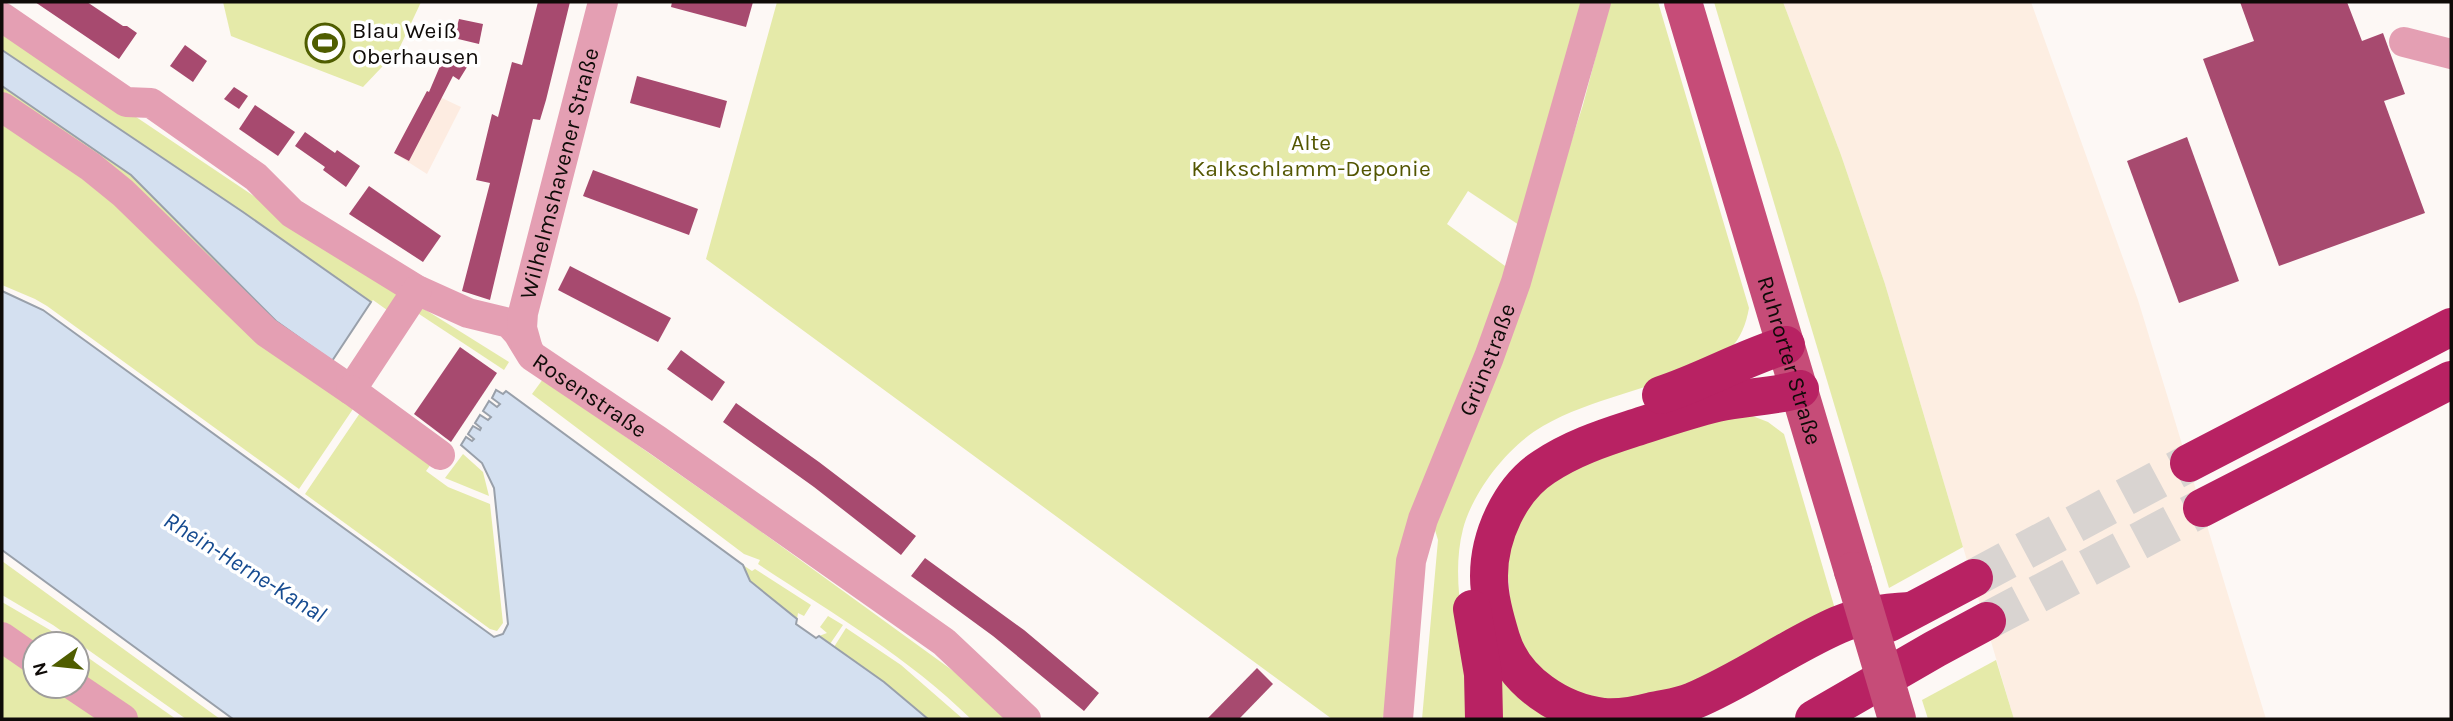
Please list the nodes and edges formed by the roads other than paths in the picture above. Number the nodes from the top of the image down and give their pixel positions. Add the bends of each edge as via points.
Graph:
1 (603, 2) edge
2 (1596, 2) edge
3 (1683, 2) edge
4 (2, 17) edge
5 (2404, 41) dead end
6 (2451, 54) edge
7 (2, 107) edge
8 (417, 290) junction
9 (2451, 327) edge
10 (1786, 345) junction
11 (527, 346) junction
12 (2451, 380) edge
13 (1800, 389) junction
14 (351, 390) junction
15 (440, 456) dead end
16 (2189, 463) tunnel mouth
17 (2202, 508) tunnel mouth
18 (1974, 579) tunnel mouth
19 (1910, 611) junction
20 (1987, 621) tunnel mouth
21 (2, 637) edge
22 (21, 650) edge
23 (91, 697) edge
24 (123, 719) edge
25 (1026, 719) edge
26 (1398, 719) edge
27 (1484, 719) edge
28 (1715, 719) edge
29 (1814, 719) edge
30 (1897, 719) edge

1 - 11 street, Wilhelmshavener Straße via 523,313
2 - 26 street, Grünstraße via 1516,282 1414,546
3 - 10 main road, Ruhrorter Straße
4 - 8 street, Rosenstraße via 126,102 151,103 256,177 292,213
5 - 6 street
7 - 14 street via 91,167 266,332
8 - 11 street, Rosenstraße via 468,313 509,323
8 - 14 street
9 - 16 highway
10 - 13 main road, Ruhrorter Straße
10 - 27 highway via 1547,437 1498,479 1480,513 1468,559
11 - 25 street, Rosenstraße via 532,356 944,642
12 - 17 highway
13 - 19 highway via 1675,414 1578,447 1523,484 1494,541 1489,575 1492,609 1503,647 1532,685 1560,704 1608,717 1642,714 1691,702 1840,624
13 - 30 main road, Ruhrorter Straße, bridge
14 - 15 street
18 - 19 highway
19 - 28 highway
20 - 29 highway
21 - 22 street
23 - 24 street

